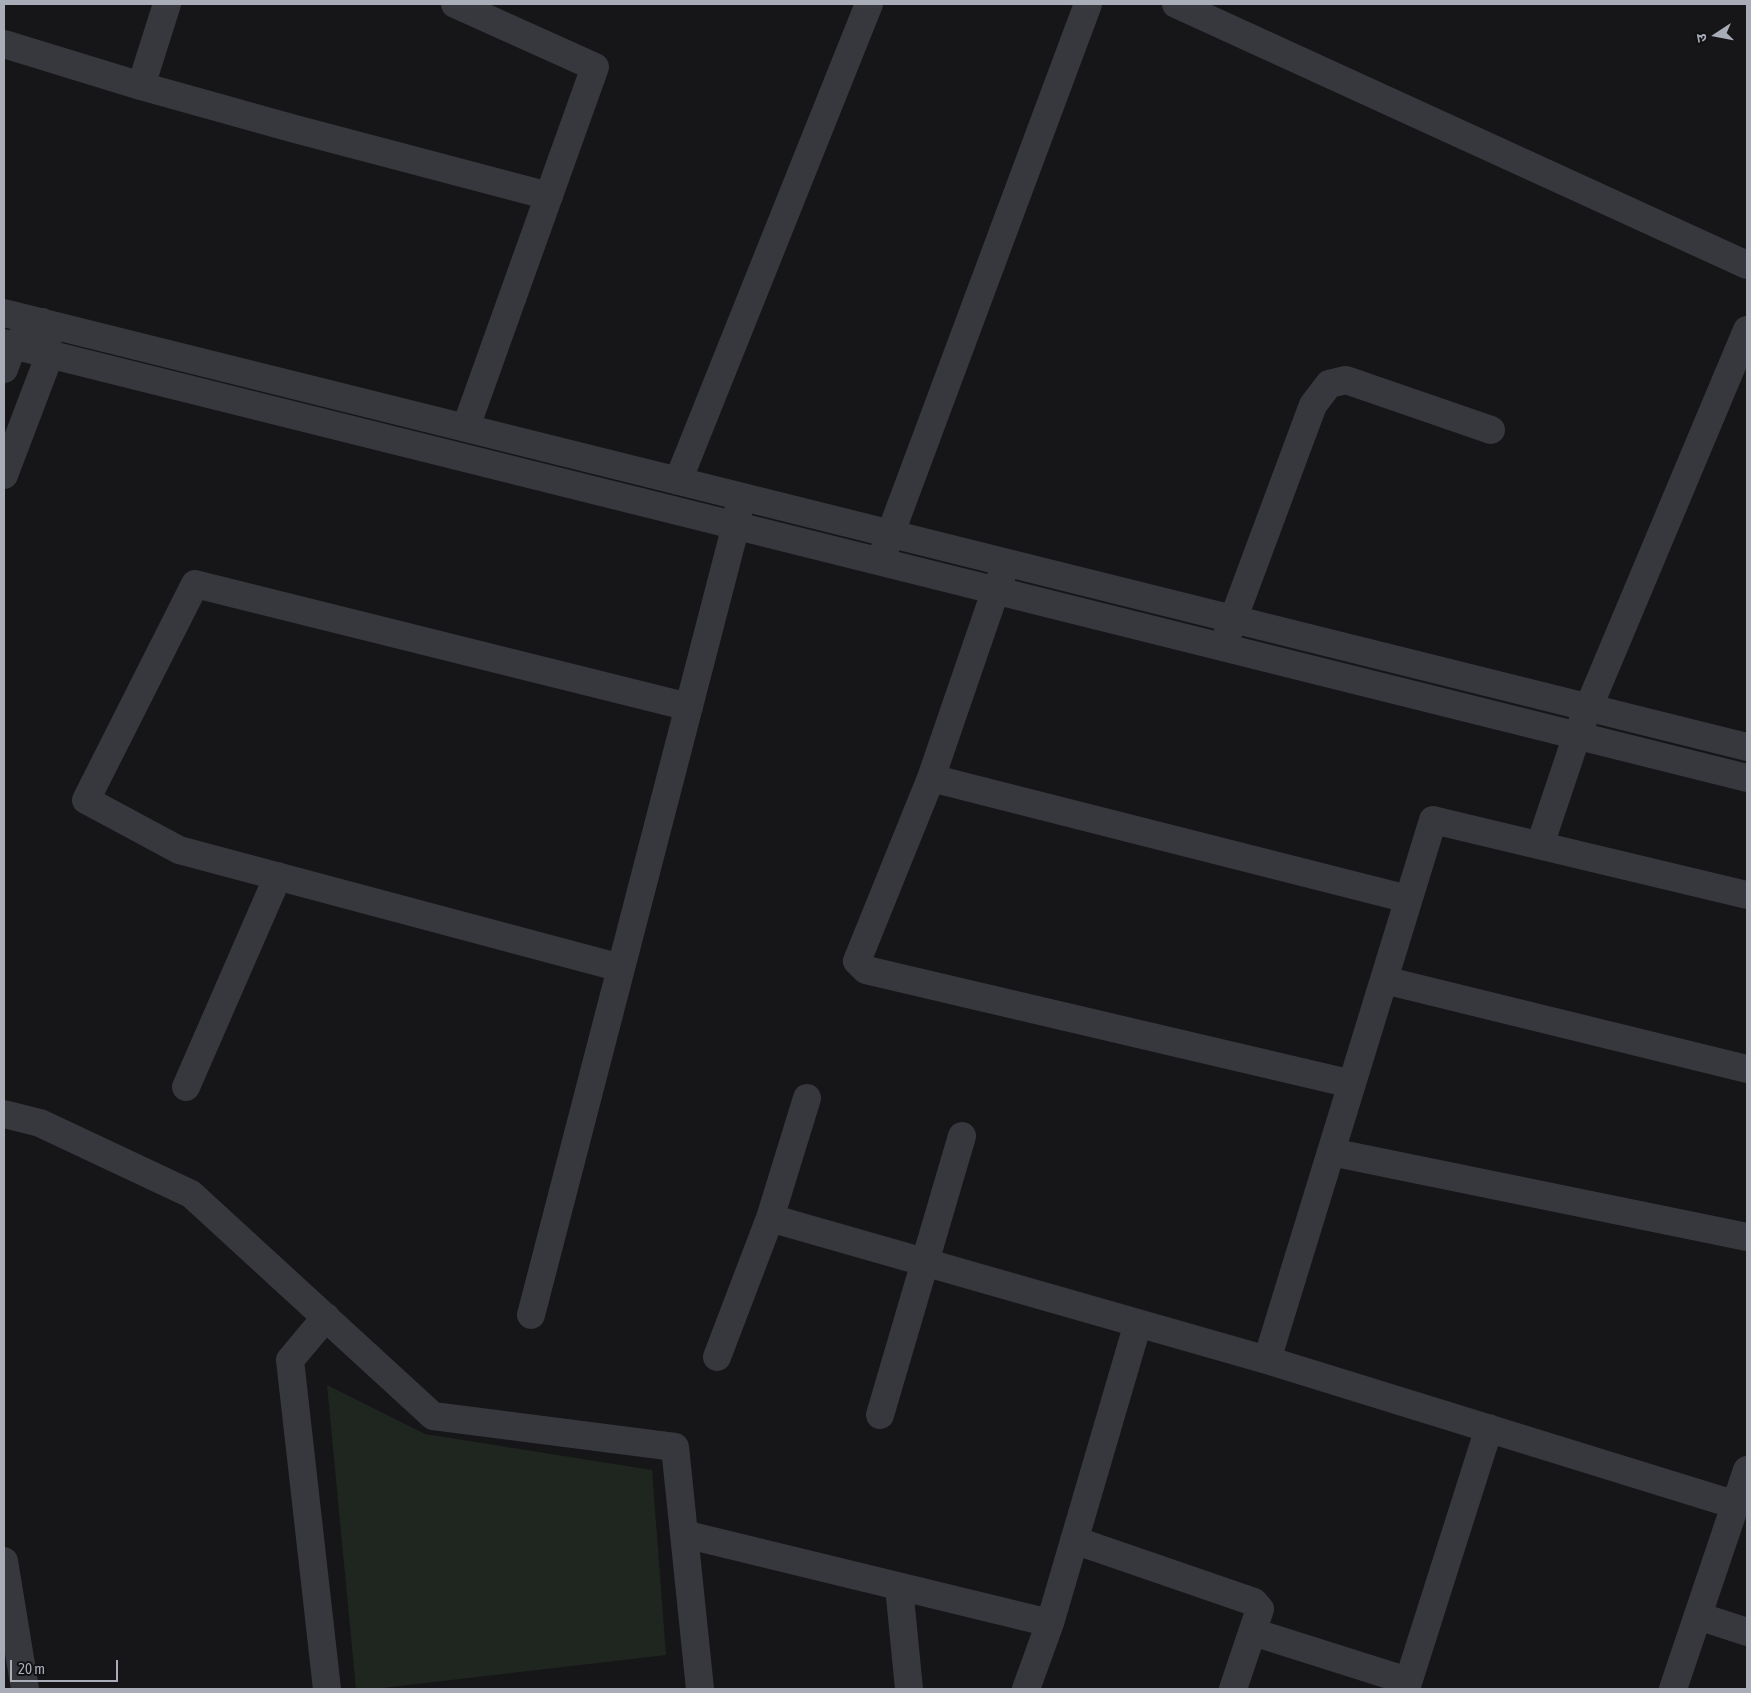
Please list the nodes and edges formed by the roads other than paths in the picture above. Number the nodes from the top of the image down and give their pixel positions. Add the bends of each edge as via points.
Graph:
1 (167, 4) edge
2 (456, 4) edge
3 (869, 4) edge
4 (1088, 4) edge
5 (1176, 4) edge
6 (4, 44) edge
7 (140, 86) junction
8 (548, 196) junction
9 (1745, 258) edge
10 (4, 313) edge
11 (42, 322) junction
12 (1747, 330) edge
13 (7, 352) edge
14 (50, 354) junction
15 (466, 427) junction
16 (1491, 430) dead end
17 (4, 475) edge
18 (678, 481) junction
19 (741, 496) junction
20 (736, 524) junction
21 (890, 533) junction
22 (881, 561) junction
23 (1008, 562) junction
24 (996, 589) junction
25 (1233, 619) junction
26 (1224, 647) junction
27 (689, 707) junction
28 (1589, 707) junction
29 (1577, 735) junction
30 (1747, 747) edge
31 (931, 778) junction
32 (1747, 778) edge
33 (1540, 845) junction
34 (278, 876) junction
35 (1747, 895) edge
36 (1408, 899) junction
37 (621, 968) junction
38 (1384, 980) junction
39 (1747, 1069) edge
40 (1352, 1084) junction
41 (186, 1087) dead end
42 (807, 1098) dead end
43 (4, 1114) edge
44 (962, 1136) dead end
45 (1331, 1152) junction
46 (770, 1218) junction
47 (1747, 1237) edge
48 (926, 1262) junction
49 (531, 1315) dead end
50 (326, 1317) junction
51 (1138, 1323) junction
52 (717, 1357) dead end
53 (1267, 1360) junction
54 (880, 1414) dead end
55 (1489, 1428) junction
56 (1747, 1470) edge
57 (1736, 1505) junction
58 (684, 1534) junction
59 (1074, 1540) junction
60 (4, 1561) edge
61 (899, 1587) junction
62 (1698, 1616) junction
63 (1050, 1623) junction
64 (1253, 1632) junction
65 (1747, 1632) edge
66 (1407, 1685) edge
67 (25, 1689) edge
68 (327, 1689) edge
69 (700, 1689) edge
70 (909, 1689) edge
71 (1026, 1689) edge
72 (1233, 1689) edge
73 (1673, 1689) edge

1 - 7 street
2 - 8 street via 595,67
3 - 18 street
4 - 21 street
5 - 9 street
6 - 7 street
7 - 8 street
8 - 15 street
10 - 11 street
11 - 13 street
11 - 14 street
11 - 15 street
12 - 28 street
13 - 14 street
14 - 17 street
14 - 20 street
15 - 18 street
16 - 25 street via 1346,380 1329,384 1313,405
18 - 19 street
19 - 20 street
19 - 21 street
20 - 22 street
20 - 27 street
21 - 22 street
21 - 23 street
22 - 24 street
23 - 24 street
23 - 25 street
24 - 26 street
24 - 31 street
25 - 26 street
25 - 28 street
26 - 29 street
27 - 34 street via 195,584 86,800 179,850
27 - 37 street
28 - 29 street
28 - 30 street
29 - 32 street
29 - 33 street
31 - 36 street
31 - 40 street via 857,961 866,970
33 - 35 street
33 - 36 street via 1433,820
34 - 37 street
34 - 41 street
36 - 38 street
37 - 49 street
38 - 39 street
38 - 40 street
40 - 45 street
42 - 46 street
43 - 50 street via 40,1123 191,1194
44 - 48 street
45 - 47 street
45 - 53 street
46 - 48 street
46 - 52 street
48 - 51 street
48 - 54 street
50 - 58 street via 433,1416 675,1447
50 - 68 street via 290,1360
51 - 53 street
51 - 59 street
53 - 55 street
55 - 57 street
55 - 66 street
56 - 57 street
57 - 62 street
58 - 61 street
58 - 69 street
59 - 63 street
59 - 64 street via 1254,1602 1260,1609
60 - 67 street
61 - 63 street
61 - 70 street
62 - 65 street
62 - 73 street
63 - 71 street
64 - 66 street
64 - 72 street

